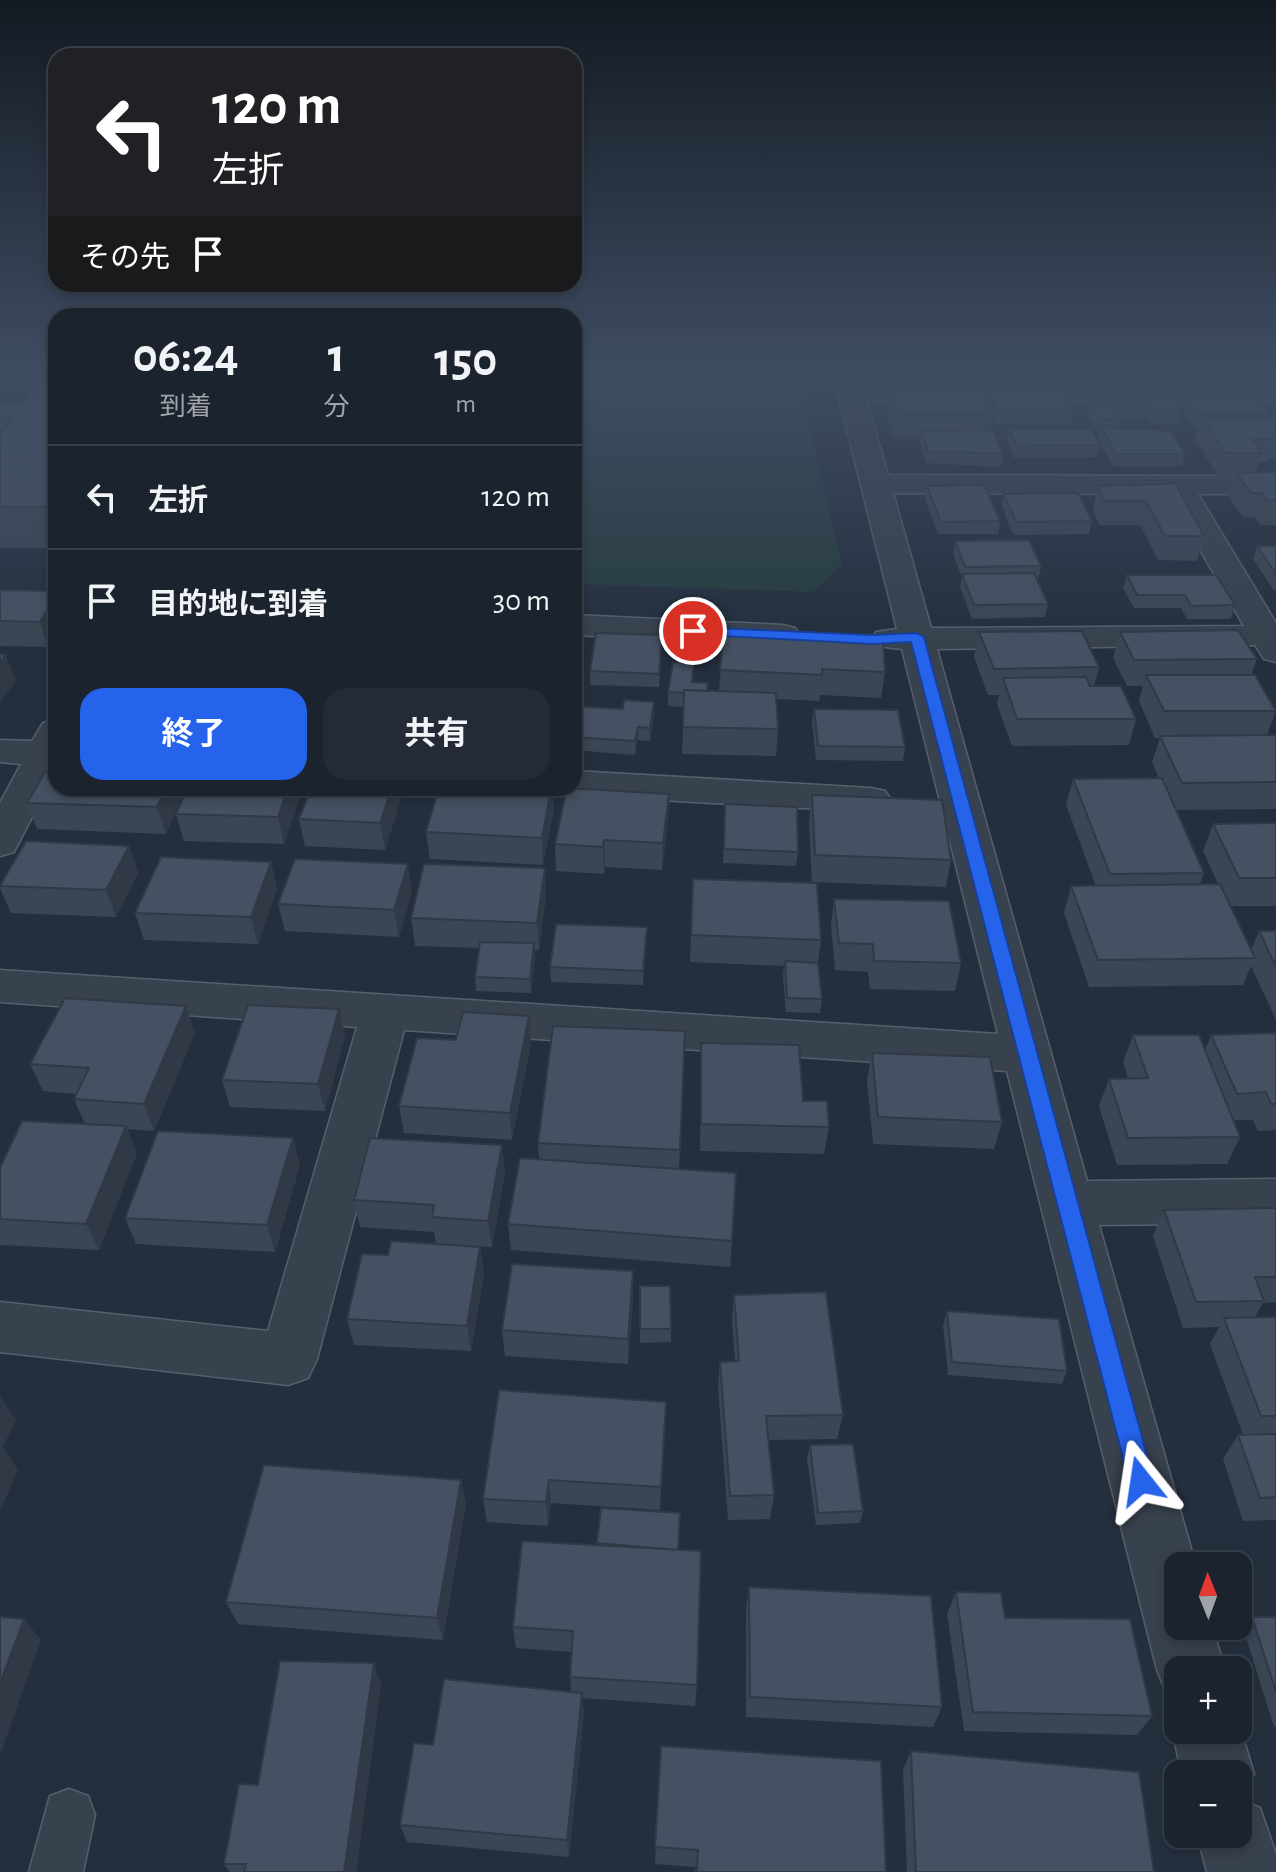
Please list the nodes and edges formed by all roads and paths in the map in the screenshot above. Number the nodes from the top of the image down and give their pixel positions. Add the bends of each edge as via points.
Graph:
1 (869, 461) edge
2 (875, 484) junction
3 (1178, 485) junction
4 (1276, 485) edge
5 (582, 625) edge
6 (809, 637) edge
7 (917, 637) junction
8 (856, 639) edge
9 (1273, 639) edge
10 (48, 746) edge
11 (0, 751) edge
12 (48, 753) edge
13 (582, 783) edge
14 (963, 805) junction
15 (0, 843) edge
16 (0, 986) edge
17 (385, 1012) junction
18 (1029, 1054) junction
19 (1276, 1201) edge
20 (1068, 1203) junction
21 (0, 1327) edge
22 (1164, 1566) edge
23 (69, 1815) dead end
24 (1238, 1848) edge
25 (56, 1872) edge
26 (1244, 1872) edge

1 - 2 street
2 - 3 street
2 - 7 street
3 - 4 street
3 - 9 street
5 - 6 street
7 - 8 street
7 - 9 street
7 - 14 street
10 - 11 street
12 - 15 street
13 - 14 street
14 - 18 street
16 - 17 street
17 - 18 street
17 - 21 street via 288,1359
18 - 20 street
19 - 20 street
20 - 22 street
23 - 25 lane
24 - 26 street

